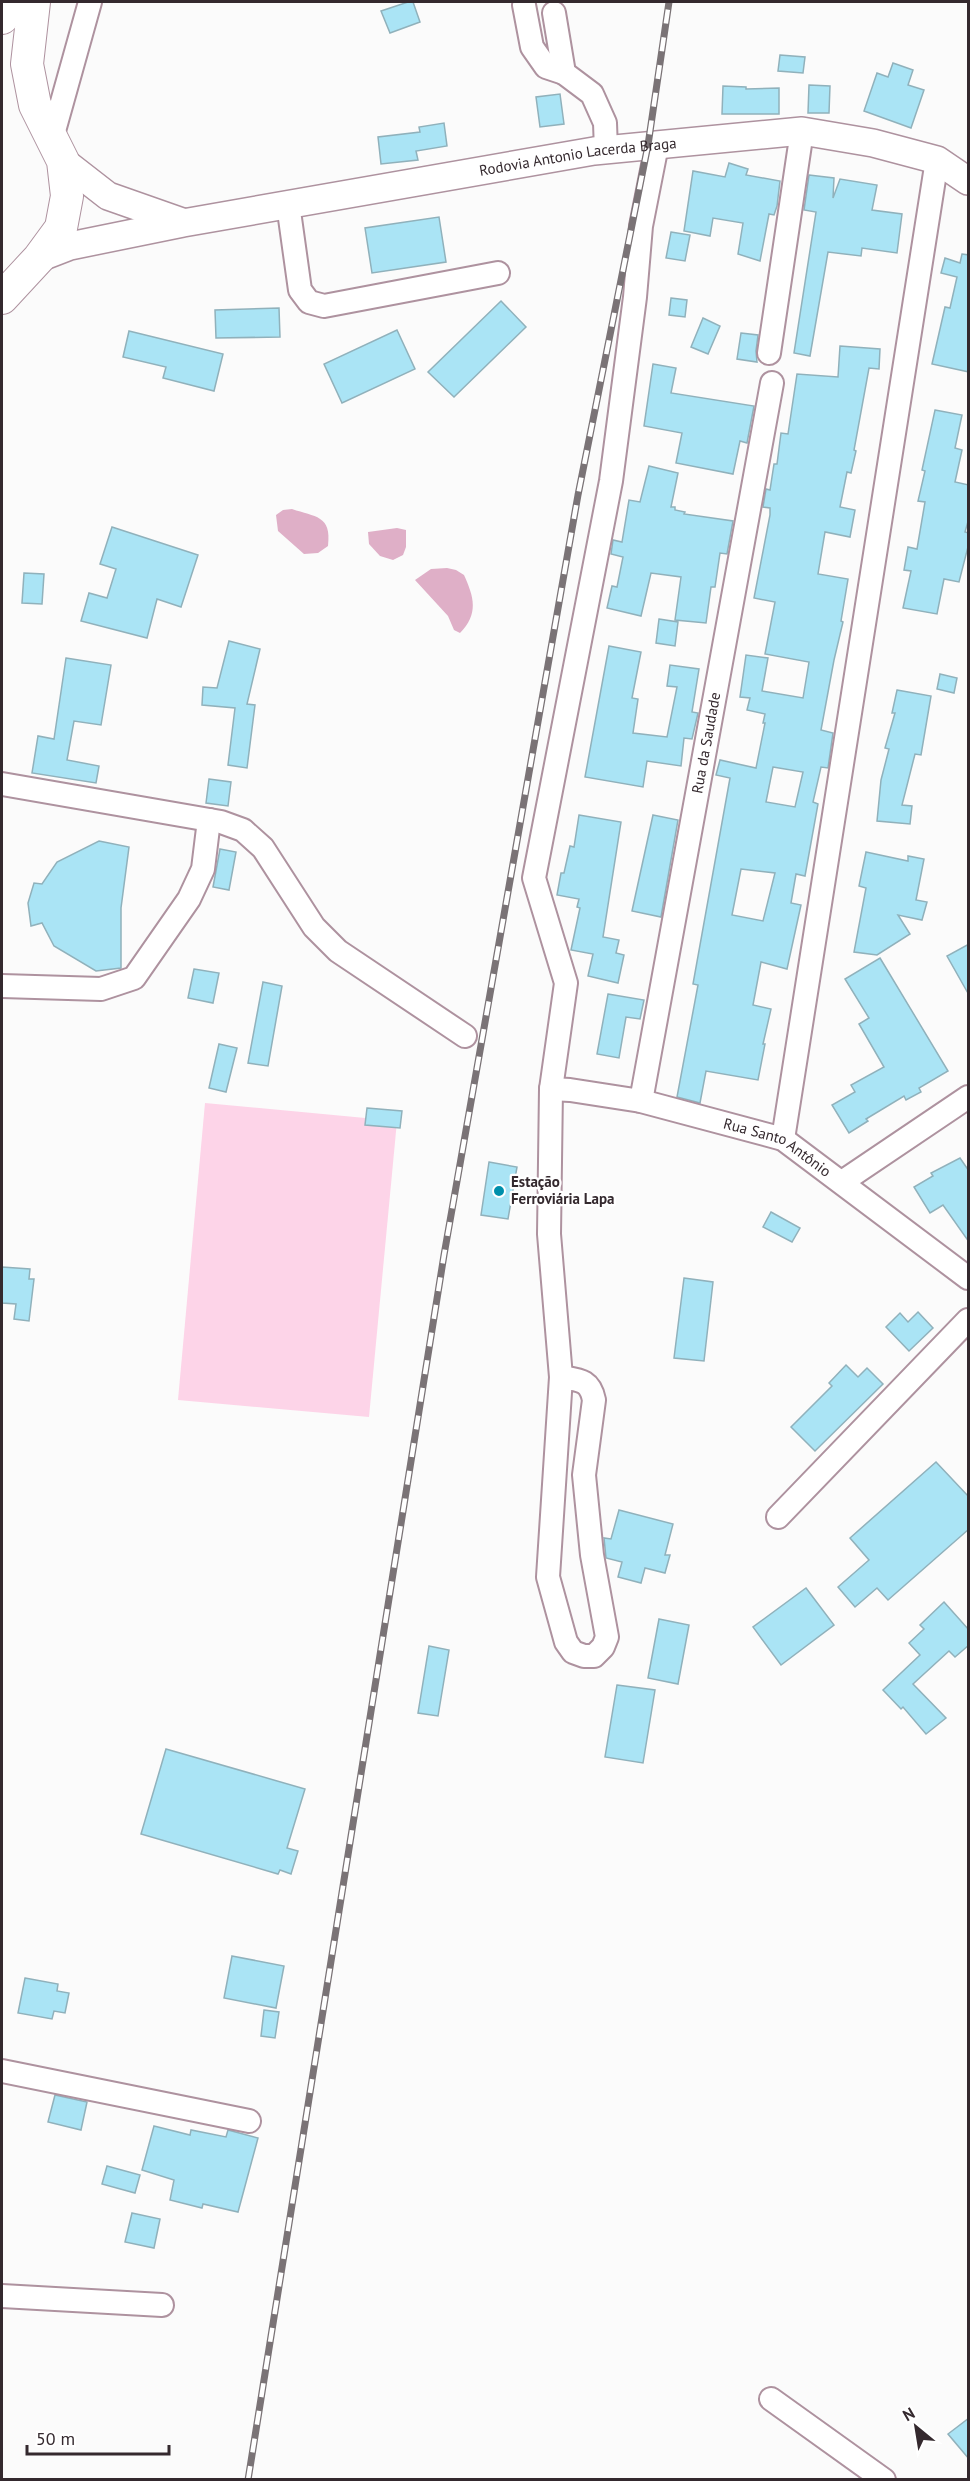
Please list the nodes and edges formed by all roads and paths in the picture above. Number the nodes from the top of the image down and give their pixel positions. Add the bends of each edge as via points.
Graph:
1 (6, 2) edge
2 (34, 2) edge
3 (90, 2) edge
4 (524, 5) dead end
5 (554, 13) dead end
6 (2, 18) edge
7 (564, 73) junction
8 (802, 131) junction
9 (657, 144) junction
10 (57, 149) junction
11 (606, 150) junction
12 (937, 160) junction
13 (969, 180) edge
14 (288, 204) junction
15 (183, 223) junction
16 (39, 258) junction
17 (2, 262) edge
18 (498, 273) dead end
19 (2, 298) edge
20 (769, 353) dead end
21 (771, 383) dead end
22 (2, 784) edge
23 (209, 820) junction
24 (2, 986) edge
25 (465, 1036) dead end
26 (551, 1089) junction
27 (969, 1097) edge
28 (641, 1101) junction
29 (783, 1139) junction
30 (842, 1182) junction
31 (969, 1278) edge
32 (969, 1320) edge
33 (561, 1377) junction
34 (778, 1517) dead end
35 (2, 2071) edge
36 (249, 2121) dead end
37 (2, 2296) edge
38 (162, 2305) dead end
39 (771, 2399) dead end
40 (884, 2480) edge

1 - 6 highway
2 - 10 highway via 27,64 35,105
3 - 10 street
4 - 7 street via 532,47 546,67
5 - 7 street
7 - 11 street via 592,94 605,123
8 - 9 main road, Rodovia Antonio Lacerda Braga
8 - 12 main road, Rodovia Antonio Lacerda Braga via 873,143
8 - 20 street
9 - 11 main road, Rodovia Antonio Lacerda Braga
9 - 26 street via 641,226 611,481 534,878 566,982
10 - 15 main road via 108,196
10 - 16 highway via 67,196 61,228
11 - 14 main road, Rodovia Antonio Lacerda Braga
12 - 13 main road, Rodovia Antonio Lacerda Braga
12 - 29 street
14 - 15 main road, Rodovia Antonio Lacerda Braga
14 - 18 street via 300,290 309,302 324,306
15 - 16 main road, Rodovia Antonio Lacerda Braga via 70,246
16 - 17 highway
16 - 19 highway
21 - 28 street, Rua da Saudade
22 - 23 street
23 - 24 street via 203,869 189,899 134,978 100,990
23 - 25 street via 243,830 263,848 314,927 338,951
26 - 28 street, Rua Santo Antônio
26 - 33 street via 549,1234
27 - 30 street
28 - 29 street, Rua Santo Antônio
29 - 30 street, Rua Santo Antônio
30 - 31 street, Rua Santo Antônio
32 - 34 street
33 - 33 street via 584,1382 592,1389 594,1400 584,1475 585,1507 607,1637 594,1656 573,1652 566,1642 548,1576
35 - 36 street
37 - 38 street
39 - 40 street

